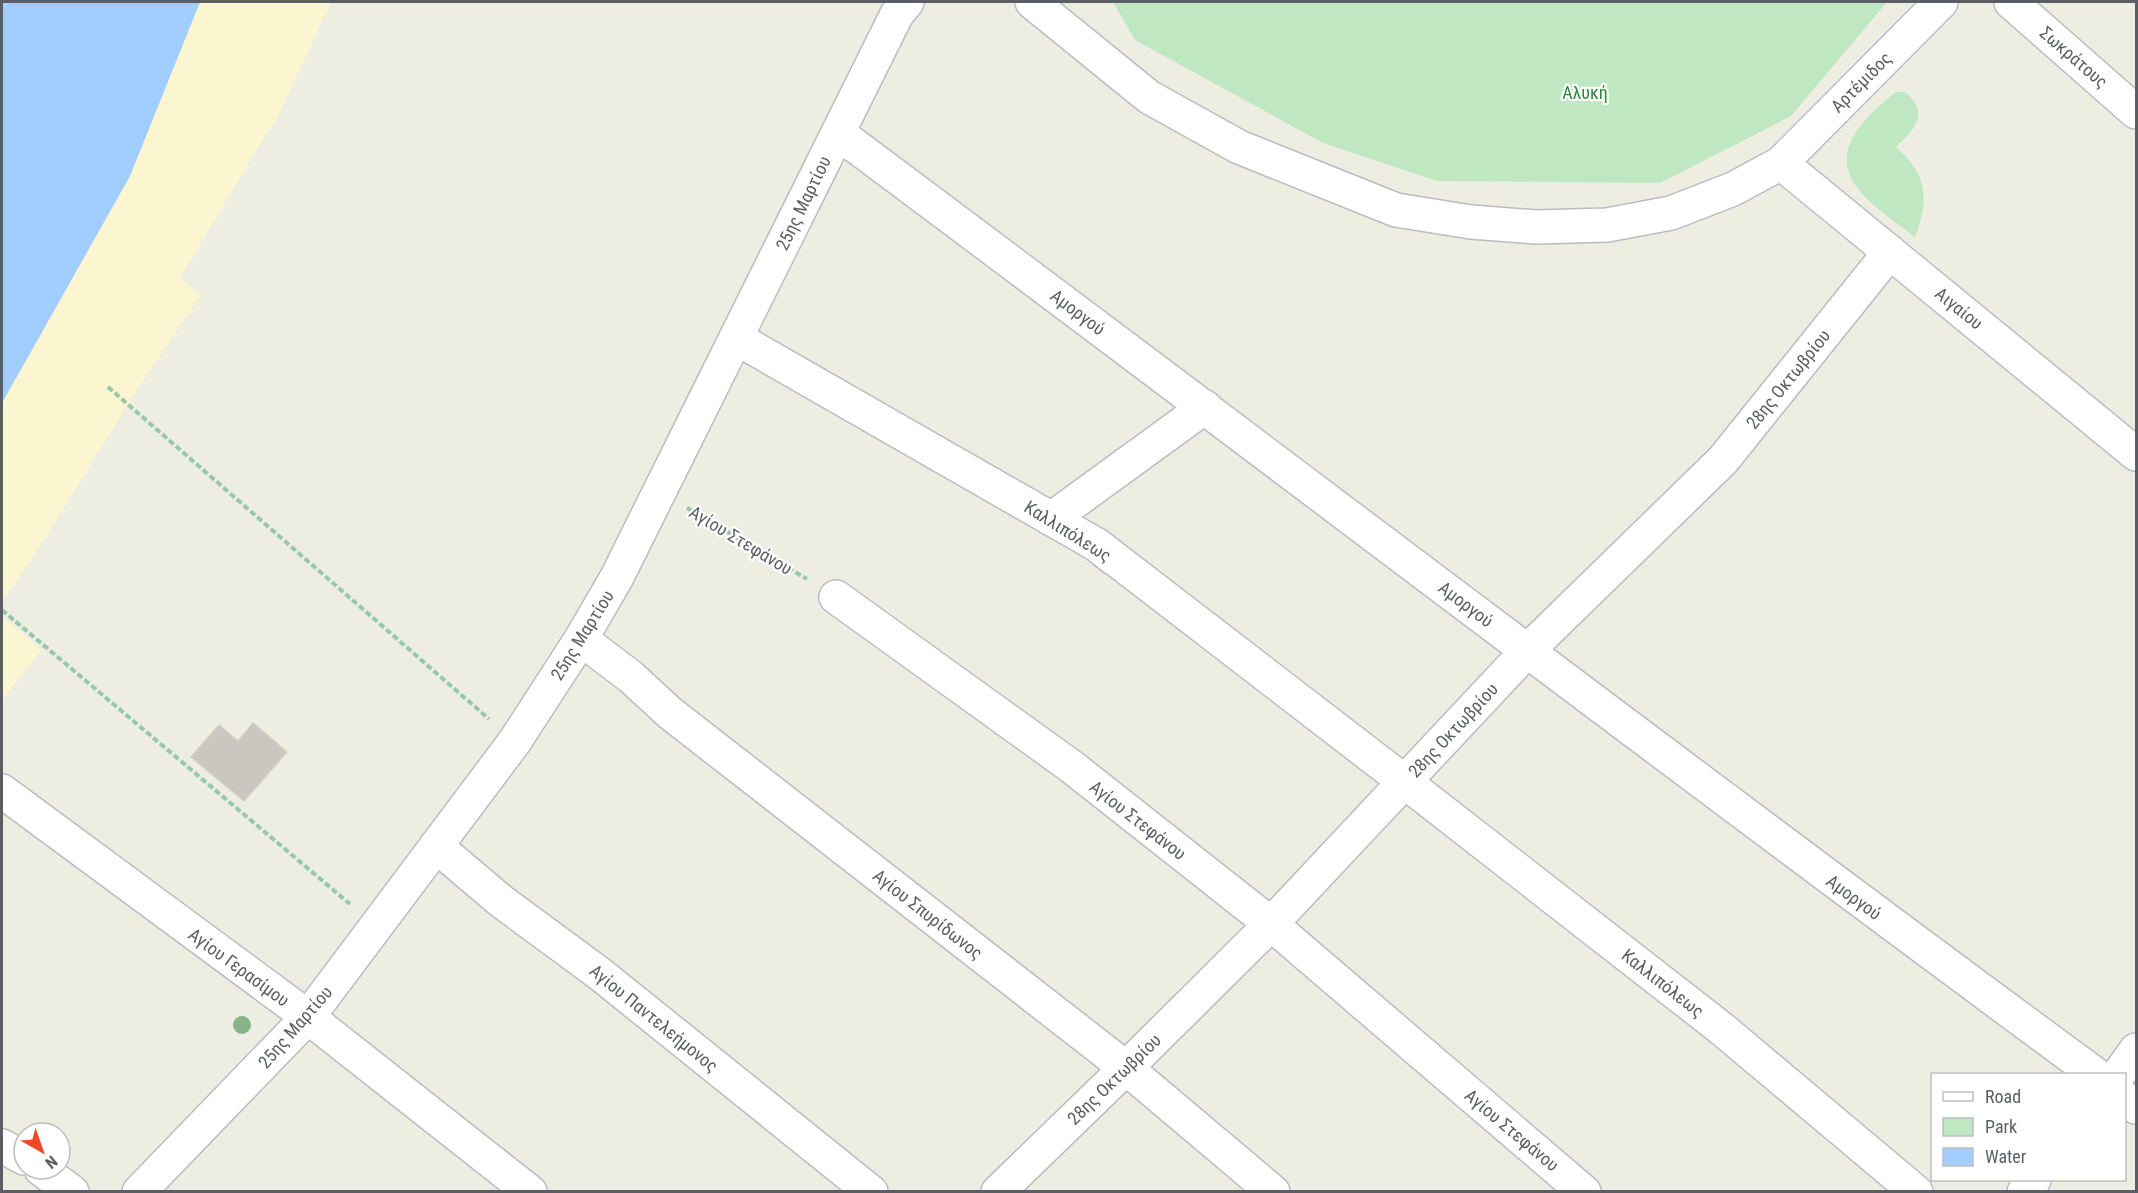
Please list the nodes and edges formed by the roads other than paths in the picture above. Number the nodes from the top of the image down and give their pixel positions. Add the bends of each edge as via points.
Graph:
1 (907, 2) edge
2 (1032, 2) edge
3 (1941, 2) edge
4 (2011, 2) edge
5 (2136, 112) edge
6 (838, 132) junction
7 (1781, 163) junction
8 (1890, 252) junction
9 (736, 338) junction
10 (1205, 407) junction
11 (2136, 454) edge
12 (1051, 519) junction
13 (836, 597) road end
14 (581, 639) junction
15 (1527, 651) junction
16 (1401, 786) junction
17 (2, 791) edge
18 (436, 846) junction
19 (1271, 924) junction
20 (308, 1017) junction
21 (2136, 1050) edge
22 (1126, 1068) junction
23 (2094, 1073) edge
24 (2120, 1073) edge
25 (58, 1181) edge
26 (72, 1191) edge
27 (139, 1191) edge
28 (530, 1191) edge
29 (871, 1191) edge
30 (998, 1191) edge
31 (1273, 1191) edge
32 (1584, 1191) edge
33 (1916, 1191) edge

1 - 6 street, 25ης Μαρτίου via 897,14
2 - 7 street, Αρτέμιδος via 1149,97 1239,147 1396,210 1536,227 1607,225 1671,213 1733,189
3 - 7 street, Αρτέμιδος
4 - 5 street, Σωκράτους
6 - 9 street, 25ης Μαρτίου
6 - 10 street, Αμοργού
7 - 8 street, Αιγαίου
8 - 11 street, Αιγαίου
8 - 15 street, 28ης Οκτωβρίου via 1723,460
9 - 12 street, Καλλιπόλεως
9 - 14 street, 25ης Μαρτίου via 617,577
10 - 12 street
10 - 15 street, Αμοργού
12 - 16 street, Καλλιπόλεως via 1097,545
13 - 19 street, Αγίου Στεφάνου via 1072,767
14 - 18 street, 25ης Μαρτίου via 515,741
14 - 22 street, Αγίου Σπυρίδωνος via 670,713
15 - 16 street, 28ης Οκτωβρίου
15 - 23 street, Αμοργού
16 - 19 street, 28ης Οκτωβρίου
16 - 33 street, Καλλιπόλεως via 1722,1029
17 - 20 street, Αγίου Γερασίμου
18 - 20 street, 25ης Μαρτίου
18 - 29 street, Αγίου Παντελεήμονος
19 - 22 street, 28ης Οκτωβρίου
19 - 32 street, Αγίου Στεφάνου
20 - 27 street, 25ης Μαρτίου
20 - 28 street, Αγίου Γερασίμου
21 - 24 street
22 - 30 street, 28ης Οκτωβρίου
22 - 31 street, Αγίου Σπυρίδωνος
25 - 26 street

